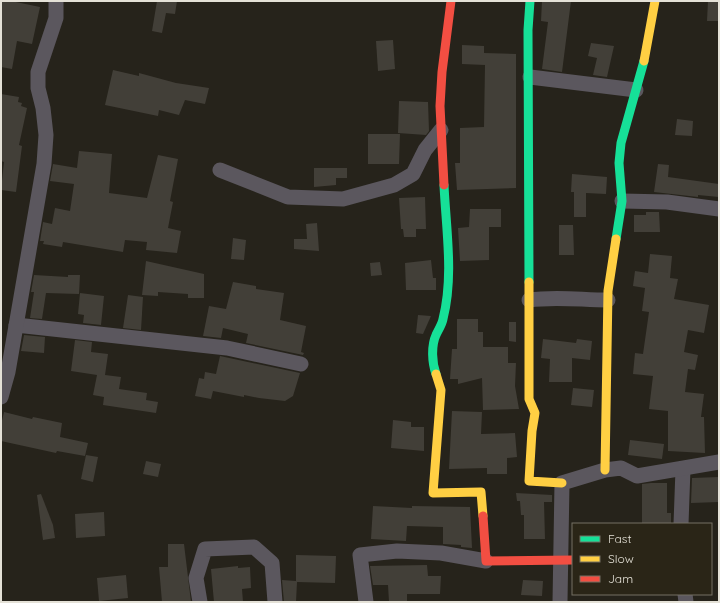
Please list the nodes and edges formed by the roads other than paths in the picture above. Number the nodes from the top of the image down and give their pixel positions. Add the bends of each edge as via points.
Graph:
1 (56, 1) edge
2 (451, 1) edge
3 (530, 1) edge
4 (655, 1) edge
5 (530, 77) junction
6 (636, 90) junction
7 (441, 130) junction
8 (220, 170) dead end
9 (622, 201) junction
10 (719, 209) edge
11 (529, 300) junction
12 (608, 300) junction
13 (16, 325) junction
14 (301, 364) dead end
15 (1, 397) edge
16 (719, 462) edge
17 (683, 469) junction
18 (605, 470) junction
19 (562, 483) junction
20 (680, 523) edge
21 (566, 560) edge
22 (486, 561) junction
23 (200, 602) edge
24 (275, 602) edge
25 (366, 602) edge
26 (560, 602) edge

1 - 13 street via 56,18 38,72 38,88 46,135 44,164
2 - 7 street via 442,72
3 - 5 street
4 - 6 street via 642,72
5 - 6 street
5 - 11 street
6 - 9 street via 621,143 619,163
7 - 8 street via 425,150 413,174 394,186 343,199 288,197
7 - 22 street via 449,292 443,321 432,349 441,390 433,493 481,492
9 - 10 street via 667,202
9 - 12 street
11 - 12 street via 553,297
11 - 19 street via 529,399 535,413 529,481
12 - 18 street
13 - 14 street via 227,348
13 - 15 street
16 - 17 street
17 - 18 street via 637,476 624,468
17 - 20 street
18 - 19 street
19 - 21 street
21 - 22 street
21 - 26 street
22 - 25 street via 442,553 405,551 360,555
23 - 24 street via 196,578 204,550 254,547 272,563

